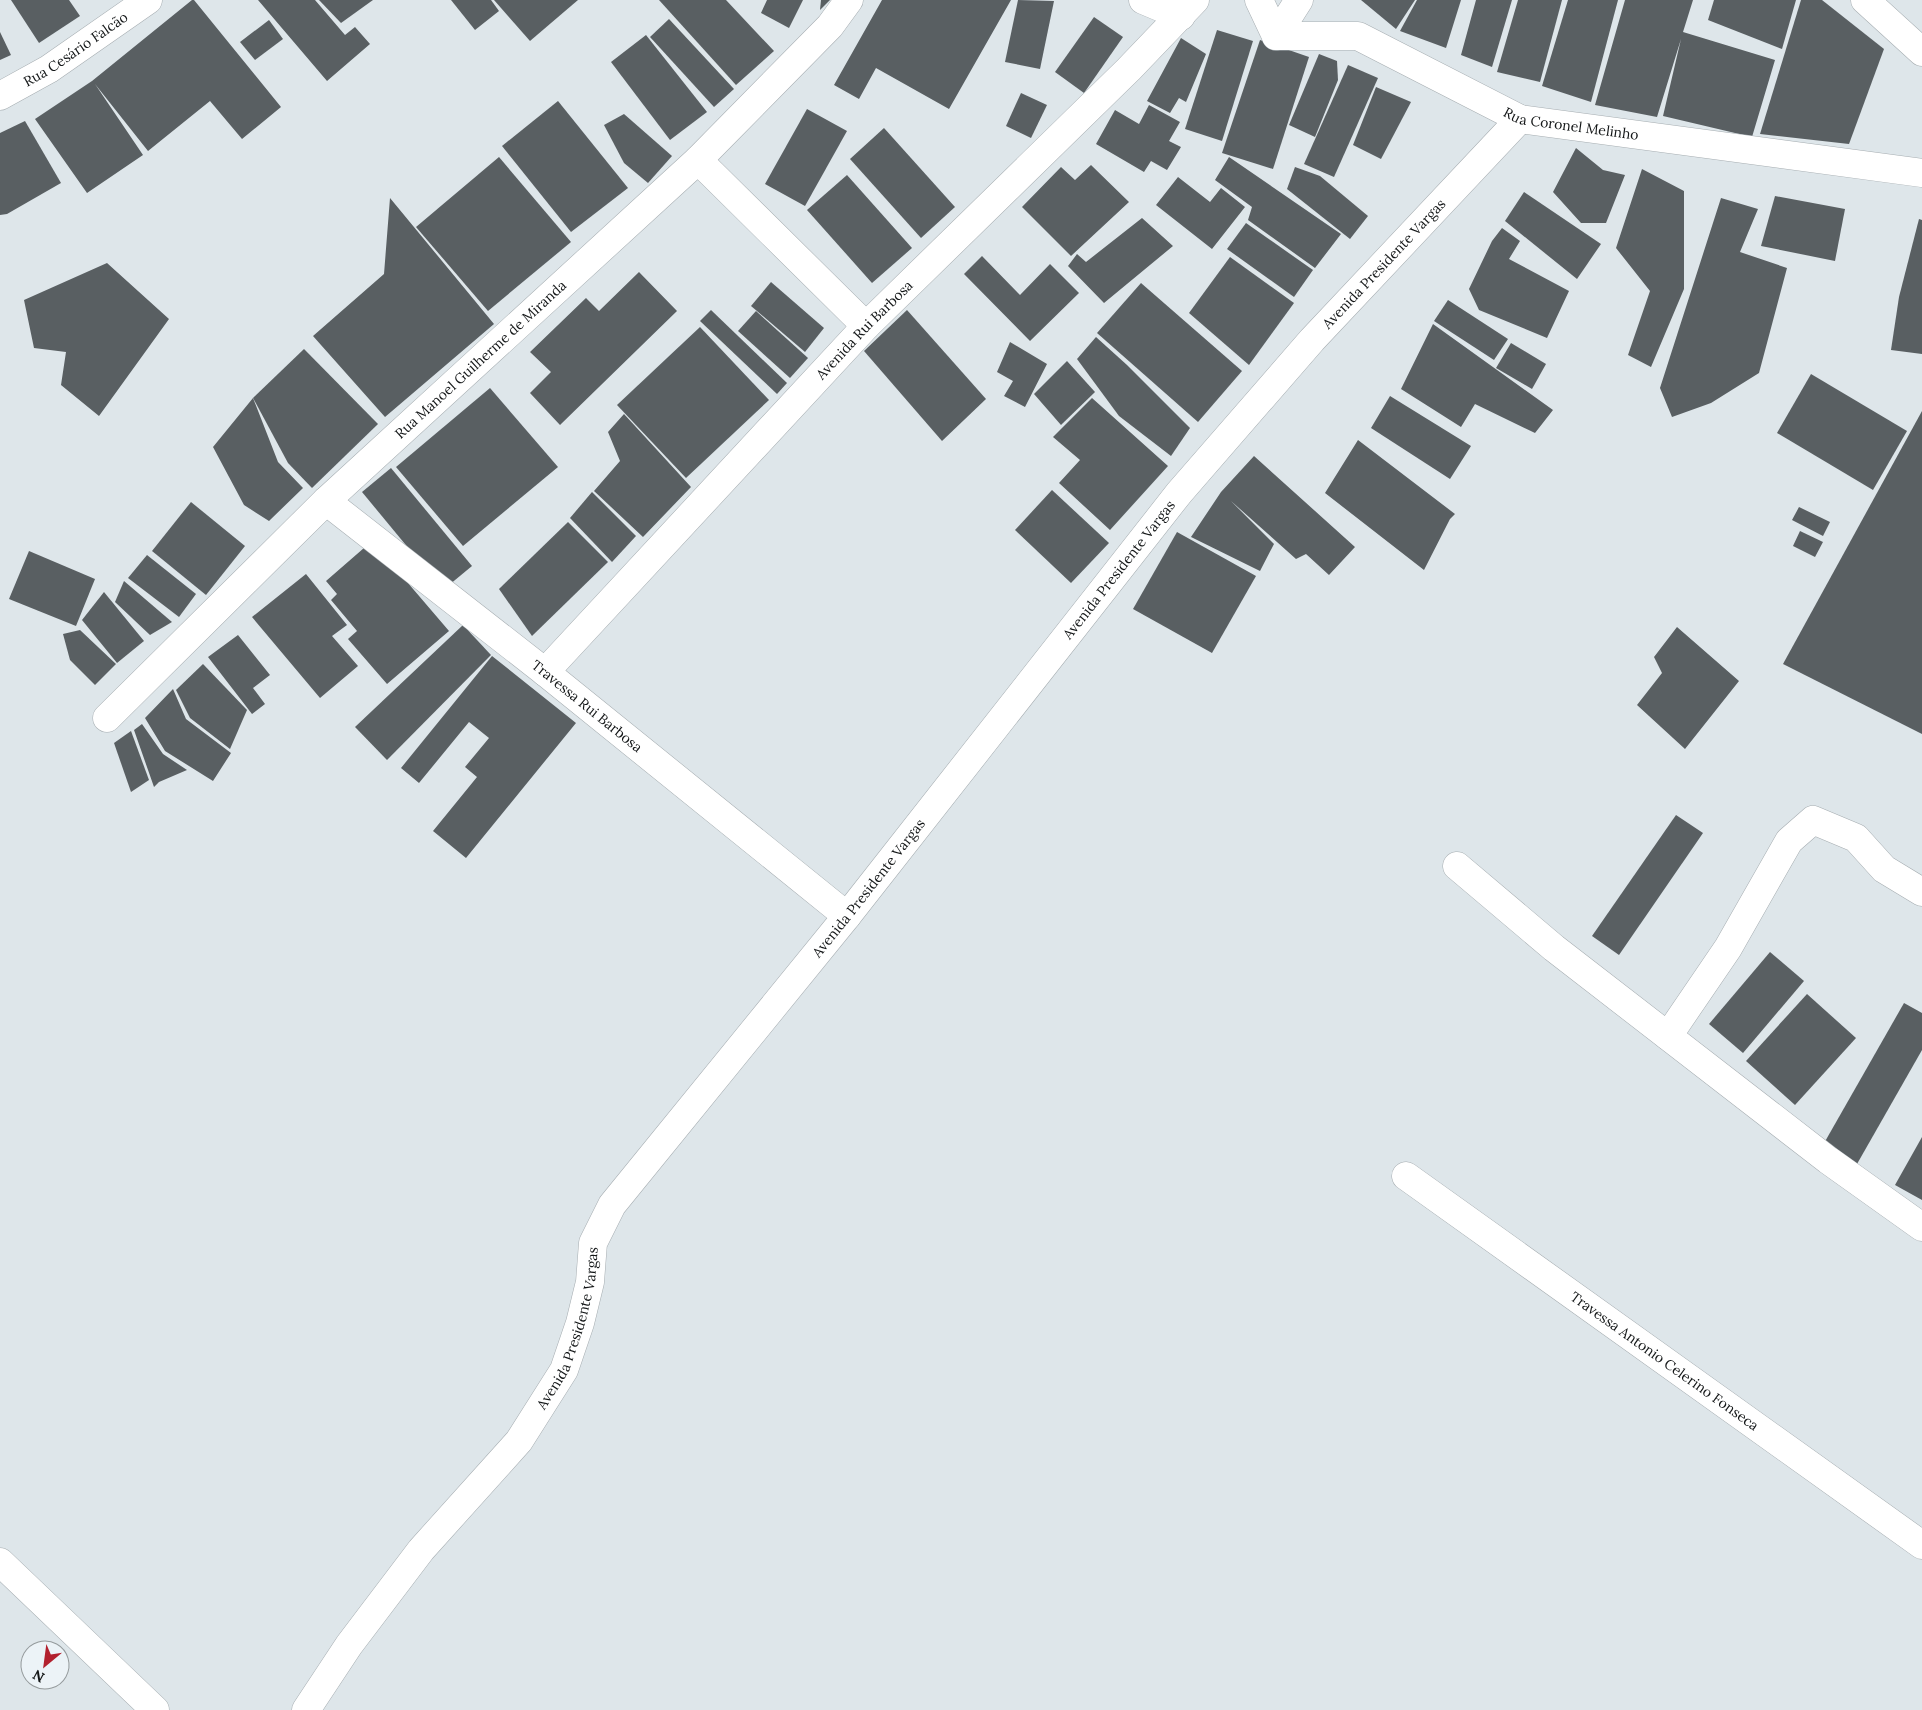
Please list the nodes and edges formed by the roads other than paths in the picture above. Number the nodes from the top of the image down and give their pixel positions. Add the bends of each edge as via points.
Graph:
1 (148, 0) edge
2 (850, 0) edge
3 (1143, 0) edge
4 (1258, 0) edge
5 (1299, 0) edge
6 (1865, 0) edge
7 (1188, 8) edge
8 (1276, 36) junction
9 (1922, 52) edge
10 (0, 96) edge
11 (1520, 119) junction
12 (698, 160) junction
13 (1922, 173) edge
14 (866, 326) junction
15 (326, 501) junction
16 (545, 672) junction
17 (108, 718) dead end
18 (1457, 866) dead end
19 (1922, 892) edge
20 (846, 916) junction
21 (1668, 1036) junction
22 (1406, 1176) dead end
23 (1922, 1227) edge
24 (1922, 1544) edge
25 (0, 1562) edge
26 (154, 1710) edge
27 (306, 1710) edge

1 - 10 street, Rua Cesário Falcão via 49,69
2 - 12 street, Rua Manoel Guilherme de Miranda via 830,26
3 - 7 street
4 - 8 street
5 - 8 street
6 - 9 street
7 - 14 street, Avenida Rui Barbosa
8 - 11 street, Rua Coronel Melinho via 1358,36
11 - 13 street, Rua Coronel Melinho
11 - 20 street, Avenida Presidente Vargas via 1312,340 1179,493
12 - 14 street
12 - 15 street, Rua Manoel Guilherme de Miranda
14 - 16 street, Avenida Rui Barbosa
15 - 16 street, Travessa Rui Barbosa
15 - 17 street, Rua Manoel Guilherme de Miranda
16 - 20 street, Travessa Rui Barbosa
18 - 21 street via 1554,948
19 - 21 street via 1884,869 1856,838 1812,820 1789,841 1728,948
20 - 27 street, Avenida Presidente Vargas via 612,1205 593,1243 590,1282 564,1370 518,1441 420,1550 349,1645
21 - 23 street via 1828,1160
22 - 24 street, Travessa Antonio Celerino Fonseca
25 - 26 street

